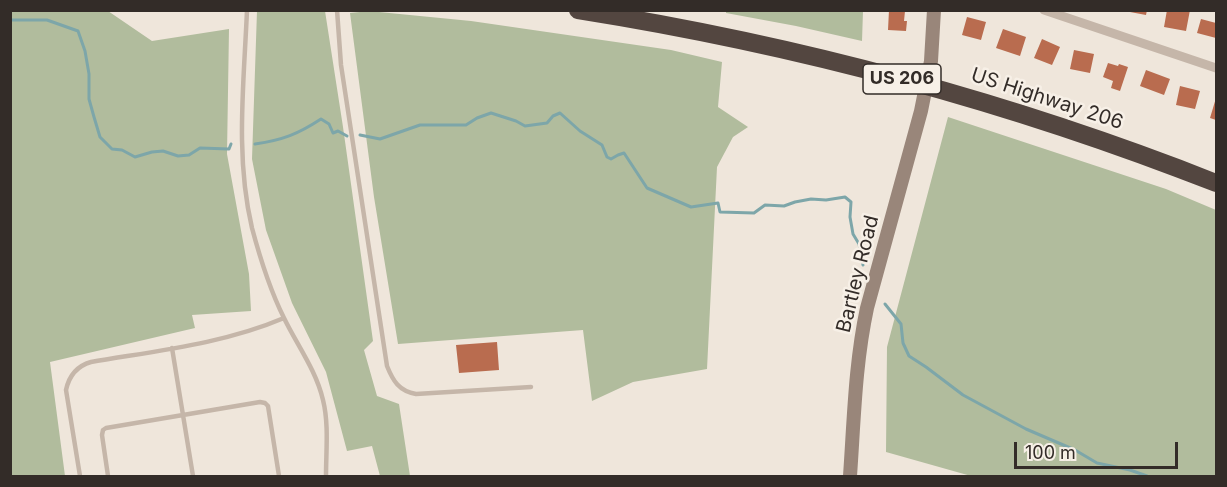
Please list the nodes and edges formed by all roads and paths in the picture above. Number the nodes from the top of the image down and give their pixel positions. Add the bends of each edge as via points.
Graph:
1 (247, 10) edge
2 (337, 10) edge
3 (578, 10) edge
4 (934, 10) edge
5 (1044, 10) edge
6 (1216, 68) edge
7 (927, 85) junction
8 (1216, 183) edge
9 (284, 318) junction
10 (172, 348) junction
11 (531, 387) dead end
12 (182, 415) junction
13 (80, 477) edge
14 (108, 477) edge
15 (192, 477) edge
16 (279, 477) edge
17 (327, 477) edge
18 (850, 477) edge

1 - 9 lane via 244,179 252,226
2 - 11 lane via 341,65 387,366 392,378 405,391 416,394
3 - 7 highway, US Highway 206 / US 206 via 761,44
4 - 7 street, Bartley Road
5 - 6 street
7 - 8 highway, US Highway 206 / US 206 via 1053,123
7 - 18 street, Bartley Road via 863,327
9 - 10 lane
9 - 17 lane via 320,391 326,423
10 - 12 lane
10 - 13 lane via 91,362 71,375 66,396
12 - 14 lane via 105,429 102,438
12 - 15 lane
12 - 16 lane via 265,403

